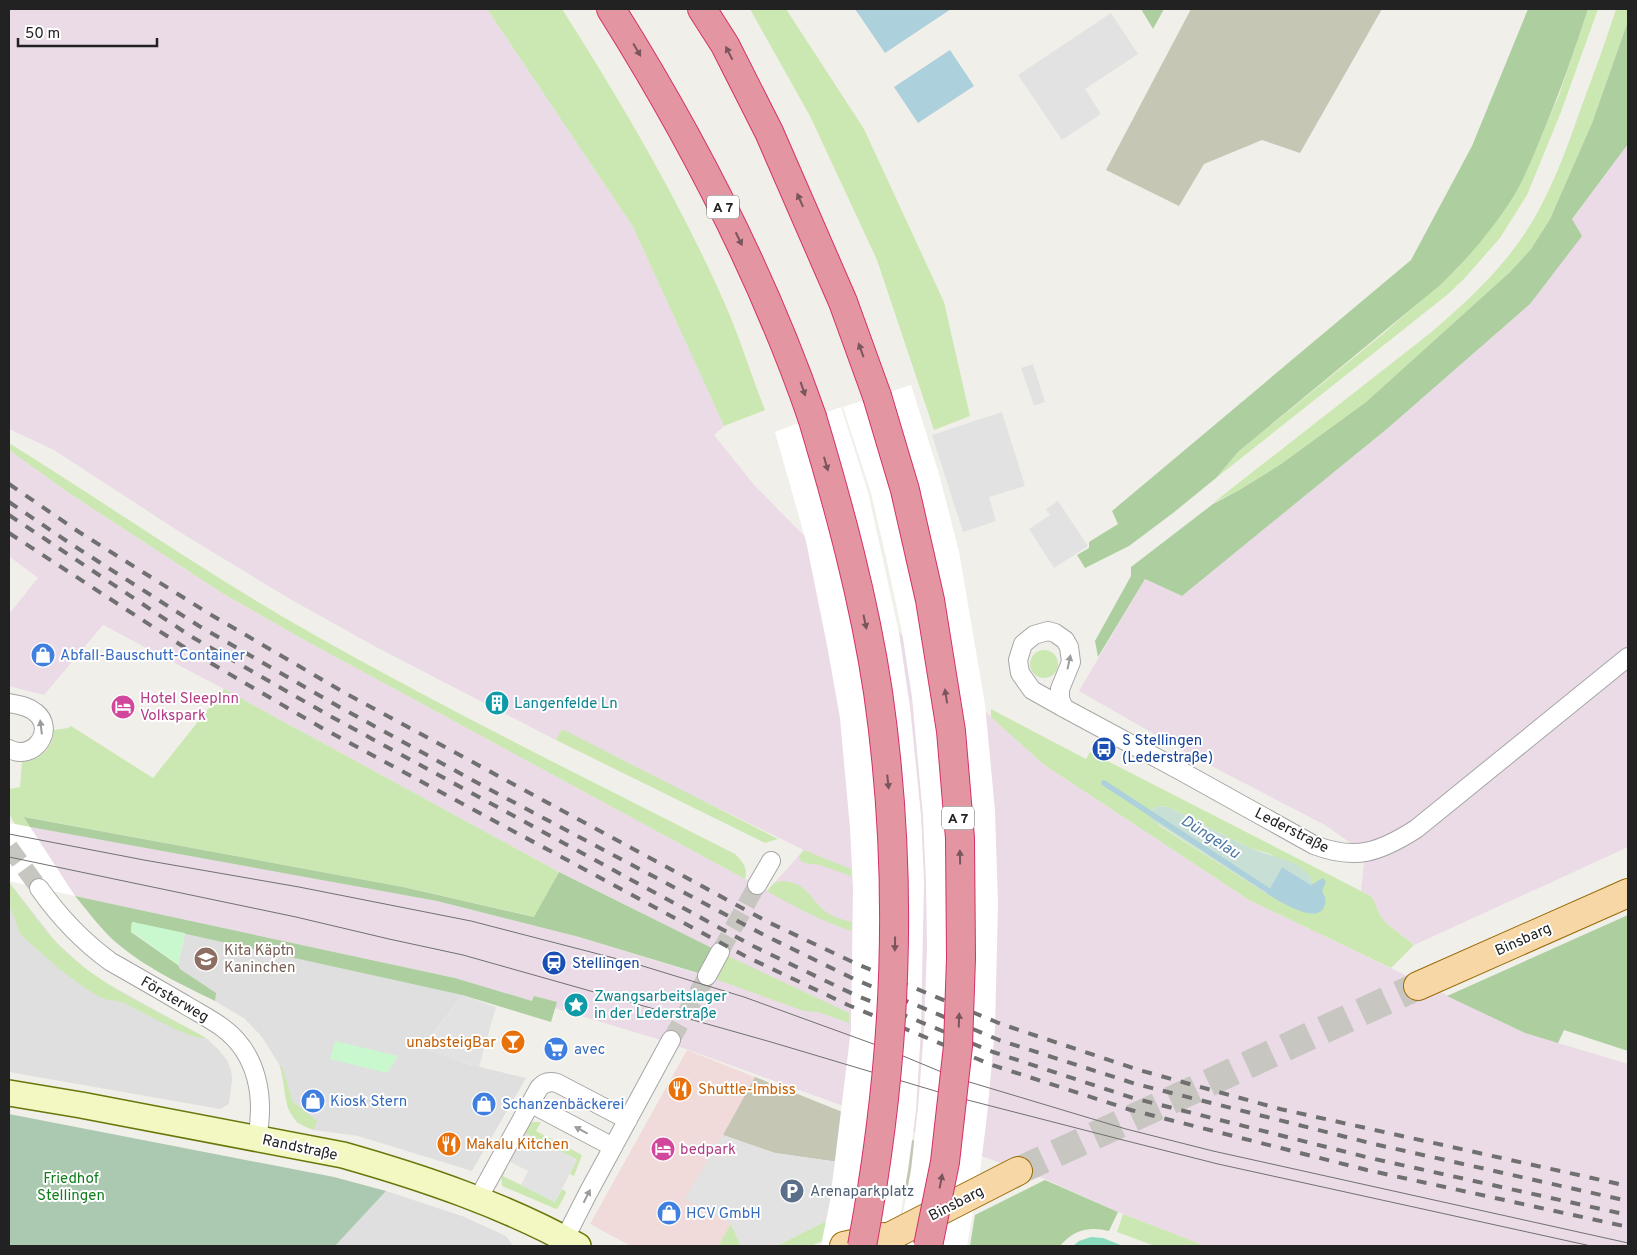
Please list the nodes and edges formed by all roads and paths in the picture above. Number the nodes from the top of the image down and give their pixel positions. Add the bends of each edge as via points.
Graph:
1 (612, 9) edge
2 (702, 9) edge
3 (1628, 657) edge
4 (9, 703) edge
5 (1064, 708) junction
6 (9, 749) edge
7 (771, 860) dead end
8 (757, 885) tunnel mouth
9 (39, 888) tunnel mouth
10 (1628, 893) edge
11 (720, 952) tunnel mouth
12 (707, 976) tunnel mouth
13 (1418, 986) tunnel mouth
14 (671, 1040) tunnel mouth
15 (9, 1093) edge
16 (530, 1103) junction
17 (628, 1120) junction
18 (258, 1138) junction
19 (613, 1147) junction
20 (1018, 1171) tunnel mouth
21 (478, 1200) junction
22 (886, 1240) edge
23 (569, 1245) edge
24 (844, 1246) edge
25 (862, 1246) edge
26 (928, 1246) edge

1 -> 25 highway, A 7, bridge via 708,177 779,326 812,417 840,511 866,625 878,692 892,818 895,921 885,1107
26 -> 2 highway, A 7, bridge via 945,1162 958,1046 961,958 960,838 951,731 930,600 905,490 844,302 769,132 725,45
3 - 5 street, Lederstraße via 1416,829 1384,848 1356,854 1314,845
6 -> 4 street via 18,752 31,750 42,738 43,727 41,719 33,711
5 -> 5 street, Lederstraße via 1060,689 1071,654 1065,640 1055,633 1034,635 1023,644 1019,653 1020,674 1032,690
7 - 8 street
9 - 18 street, Försterweg via 56,912 95,951 216,1023 236,1039 248,1057 258,1083 261,1114
10 - 13 main road, Binsbarg
11 - 12 street
14 - 17 street
15 - 18 street, Randstraße
16 - 17 street via 541,1086 554,1082
19 -> 16 street
16 - 21 street
17 - 19 street
18 - 21 street, Randstraße via 383,1166
23 -> 19 street
20 - 22 main road, Binsbarg
21 - 23 street, Randstraße
22 - 24 main road, Binsbarg

